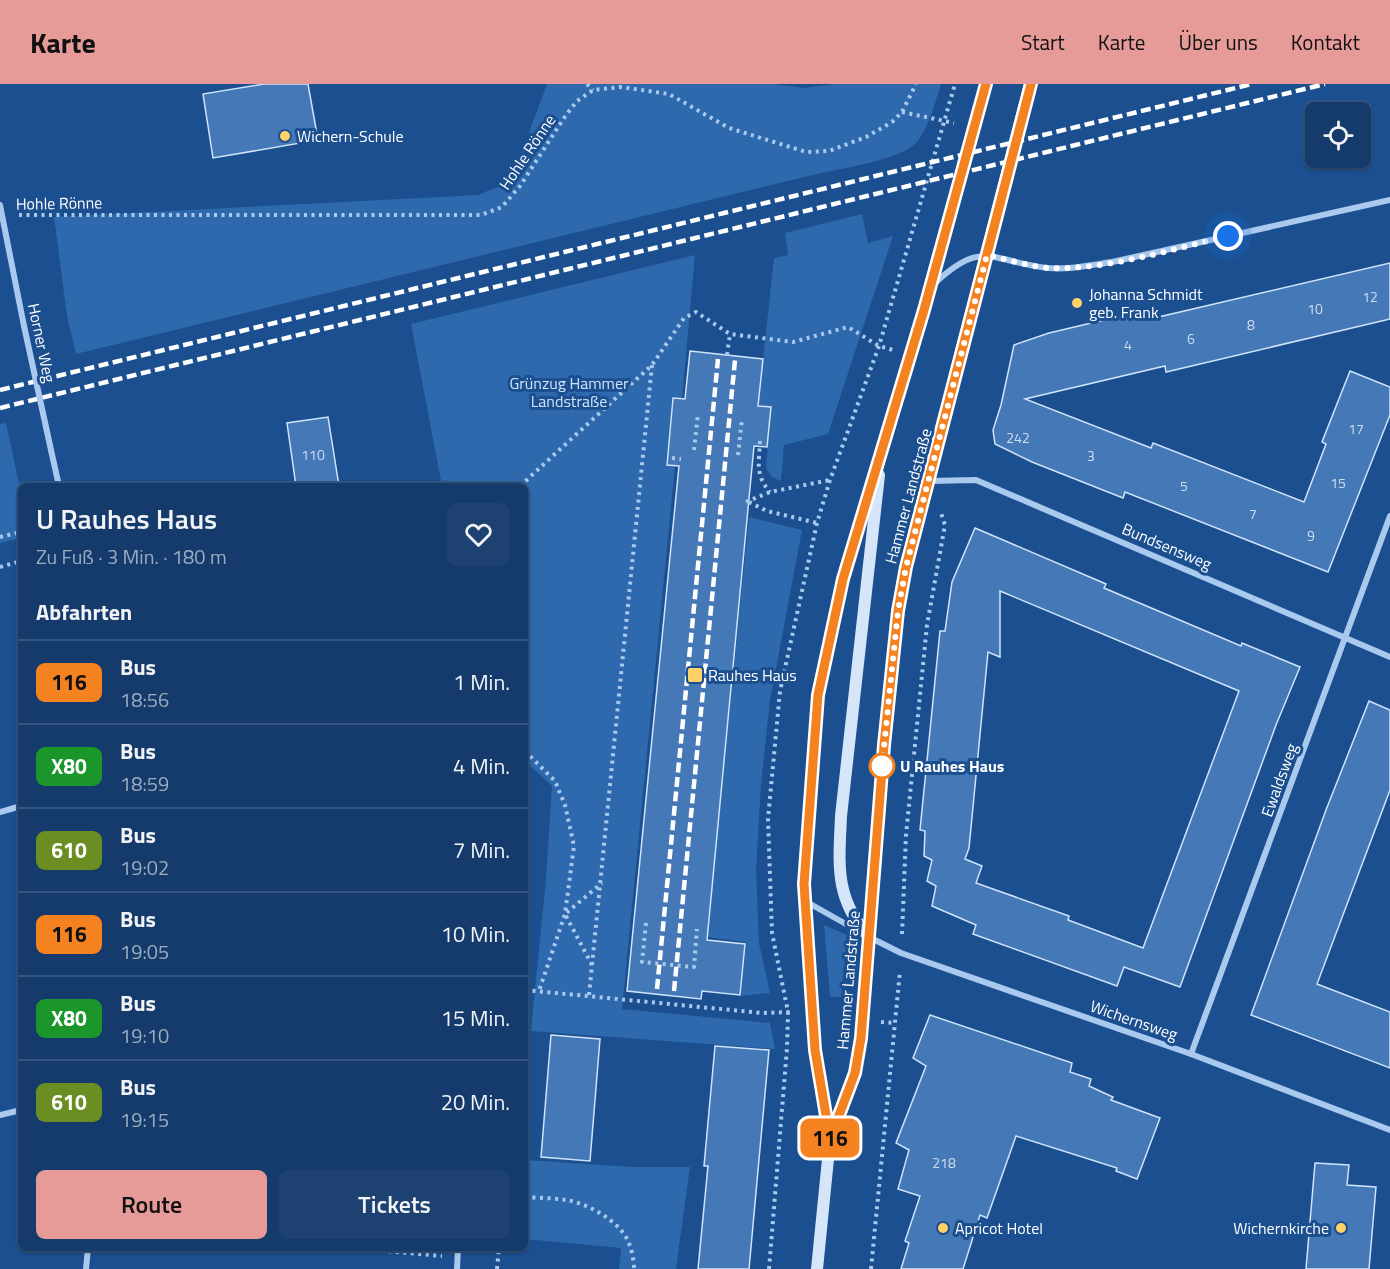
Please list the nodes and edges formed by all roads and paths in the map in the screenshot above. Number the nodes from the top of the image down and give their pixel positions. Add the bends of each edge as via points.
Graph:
1 (587, 84) edge
2 (916, 84) edge
3 (955, 84) edge
4 (986, 84) edge
5 (1030, 84) edge
6 (593, 90) junction
7 (902, 112) junction
8 (932, 118) dead end
9 (1390, 200) edge
10 (0, 206) edge
11 (1, 216) edge
12 (987, 255) junction
13 (931, 287) junction
14 (730, 334) junction
15 (727, 355) dead end
16 (652, 365) junction
17 (698, 414) dead end
18 (742, 419) dead end
19 (760, 441) dead end
20 (883, 445) junction
21 (694, 450) dead end
22 (738, 455) dead end
23 (672, 458) dead end
24 (681, 459) dead end
25 (830, 480) dead end
26 (929, 481) junction
27 (58, 483) edge
28 (523, 483) edge
29 (770, 492) junction
30 (1390, 516) edge
31 (817, 523) dead end
32 (18, 533) edge
33 (0, 537) edge
34 (18, 562) edge
35 (0, 567) edge
36 (1346, 638) junction
37 (1390, 657) edge
38 (528, 754) edge
39 (18, 807) edge
40 (0, 812) edge
41 (602, 884) junction
42 (805, 901) junction
43 (565, 914) junction
44 (646, 923) dead end
45 (697, 929) dead end
46 (869, 937) junction
47 (901, 953) junction
48 (593, 966) junction
49 (528, 990) edge
50 (539, 991) junction
51 (589, 995) junction
52 (788, 1012) dead end
53 (1191, 1054) junction
54 (18, 1111) edge
55 (0, 1115) edge
56 (1390, 1130) edge
57 (830, 1139) junction
58 (528, 1197) edge
59 (88, 1251) edge
60 (383, 1251) edge
61 (458, 1251) edge
62 (499, 1251) edge
63 (458, 1258) junction
64 (86, 1269) edge
65 (457, 1269) edge
66 (497, 1269) edge
67 (634, 1269) edge
68 (817, 1269) edge
69 (871, 1269) edge

1 - 6 path
2 - 7 path
3 - 14 path via 879,346 848,327 793,342
4 - 13 main road, Hammer Landstraße
5 - 12 main road, Hammer Landstraße
6 - 7 path via 621,87 669,93 729,128 806,152 830,151 866,137
6 - 11 path, Hohle Rönne via 566,115 502,207 481,215
7 - 8 path
9 - 12 street via 1075,268 1047,268
10 - 11 street, Horner Weg
11 - 27 street, Horner Weg, bridge
12 - 13 street via 951,267
12 - 26 main road, Hammer Landstraße
13 - 20 main road, Hammer Landstraße
14 - 15 path
14 - 16 path via 696,312 684,318
16 - 28 path
16 - 41 path
17 - 21 path
18 - 22 path
19 - 29 path via 758,471
20 - 42 main road, Hammer Landstraße via 843,579 818,695
20 - 46 main road via 838,871 849,910
23 - 24 path
25 - 29 path
26 - 36 street, Bundsensweg via 976,480
26 - 46 main road, Hammer Landstraße via 898,611
26 - 47 path via 945,525 927,625 906,835
29 - 31 path via 748,502 767,511
30 - 36 street, Ewaldsweg
32 - 33 path
34 - 35 path
36 - 37 street, Bundsensweg
36 - 53 street, Ewaldsweg
38 - 43 path via 555,781 565,806 574,846
39 - 40 street
41 - 43 path
41 - 48 path
42 - 46 street, Wichernsweg
42 - 57 main road, Hammer Landstraße via 815,1050
43 - 48 path
43 - 50 path
44 - 45 path via 642,962 693,967
46 - 47 street, Wichernsweg
46 - 57 main road, Hammer Landstraße via 855,1073
47 - 53 street, Wichernsweg
47 - 69 path
48 - 51 path
49 - 50 path
50 - 51 path
51 - 52 path via 762,1013
53 - 56 street, Wichernsweg
54 - 55 street
57 - 68 main road, Hammer Landstraße
58 - 67 path via 568,1200 596,1211 626,1238
59 - 64 street
60 - 63 path
61 - 63 street
62 - 66 path
63 - 65 street

